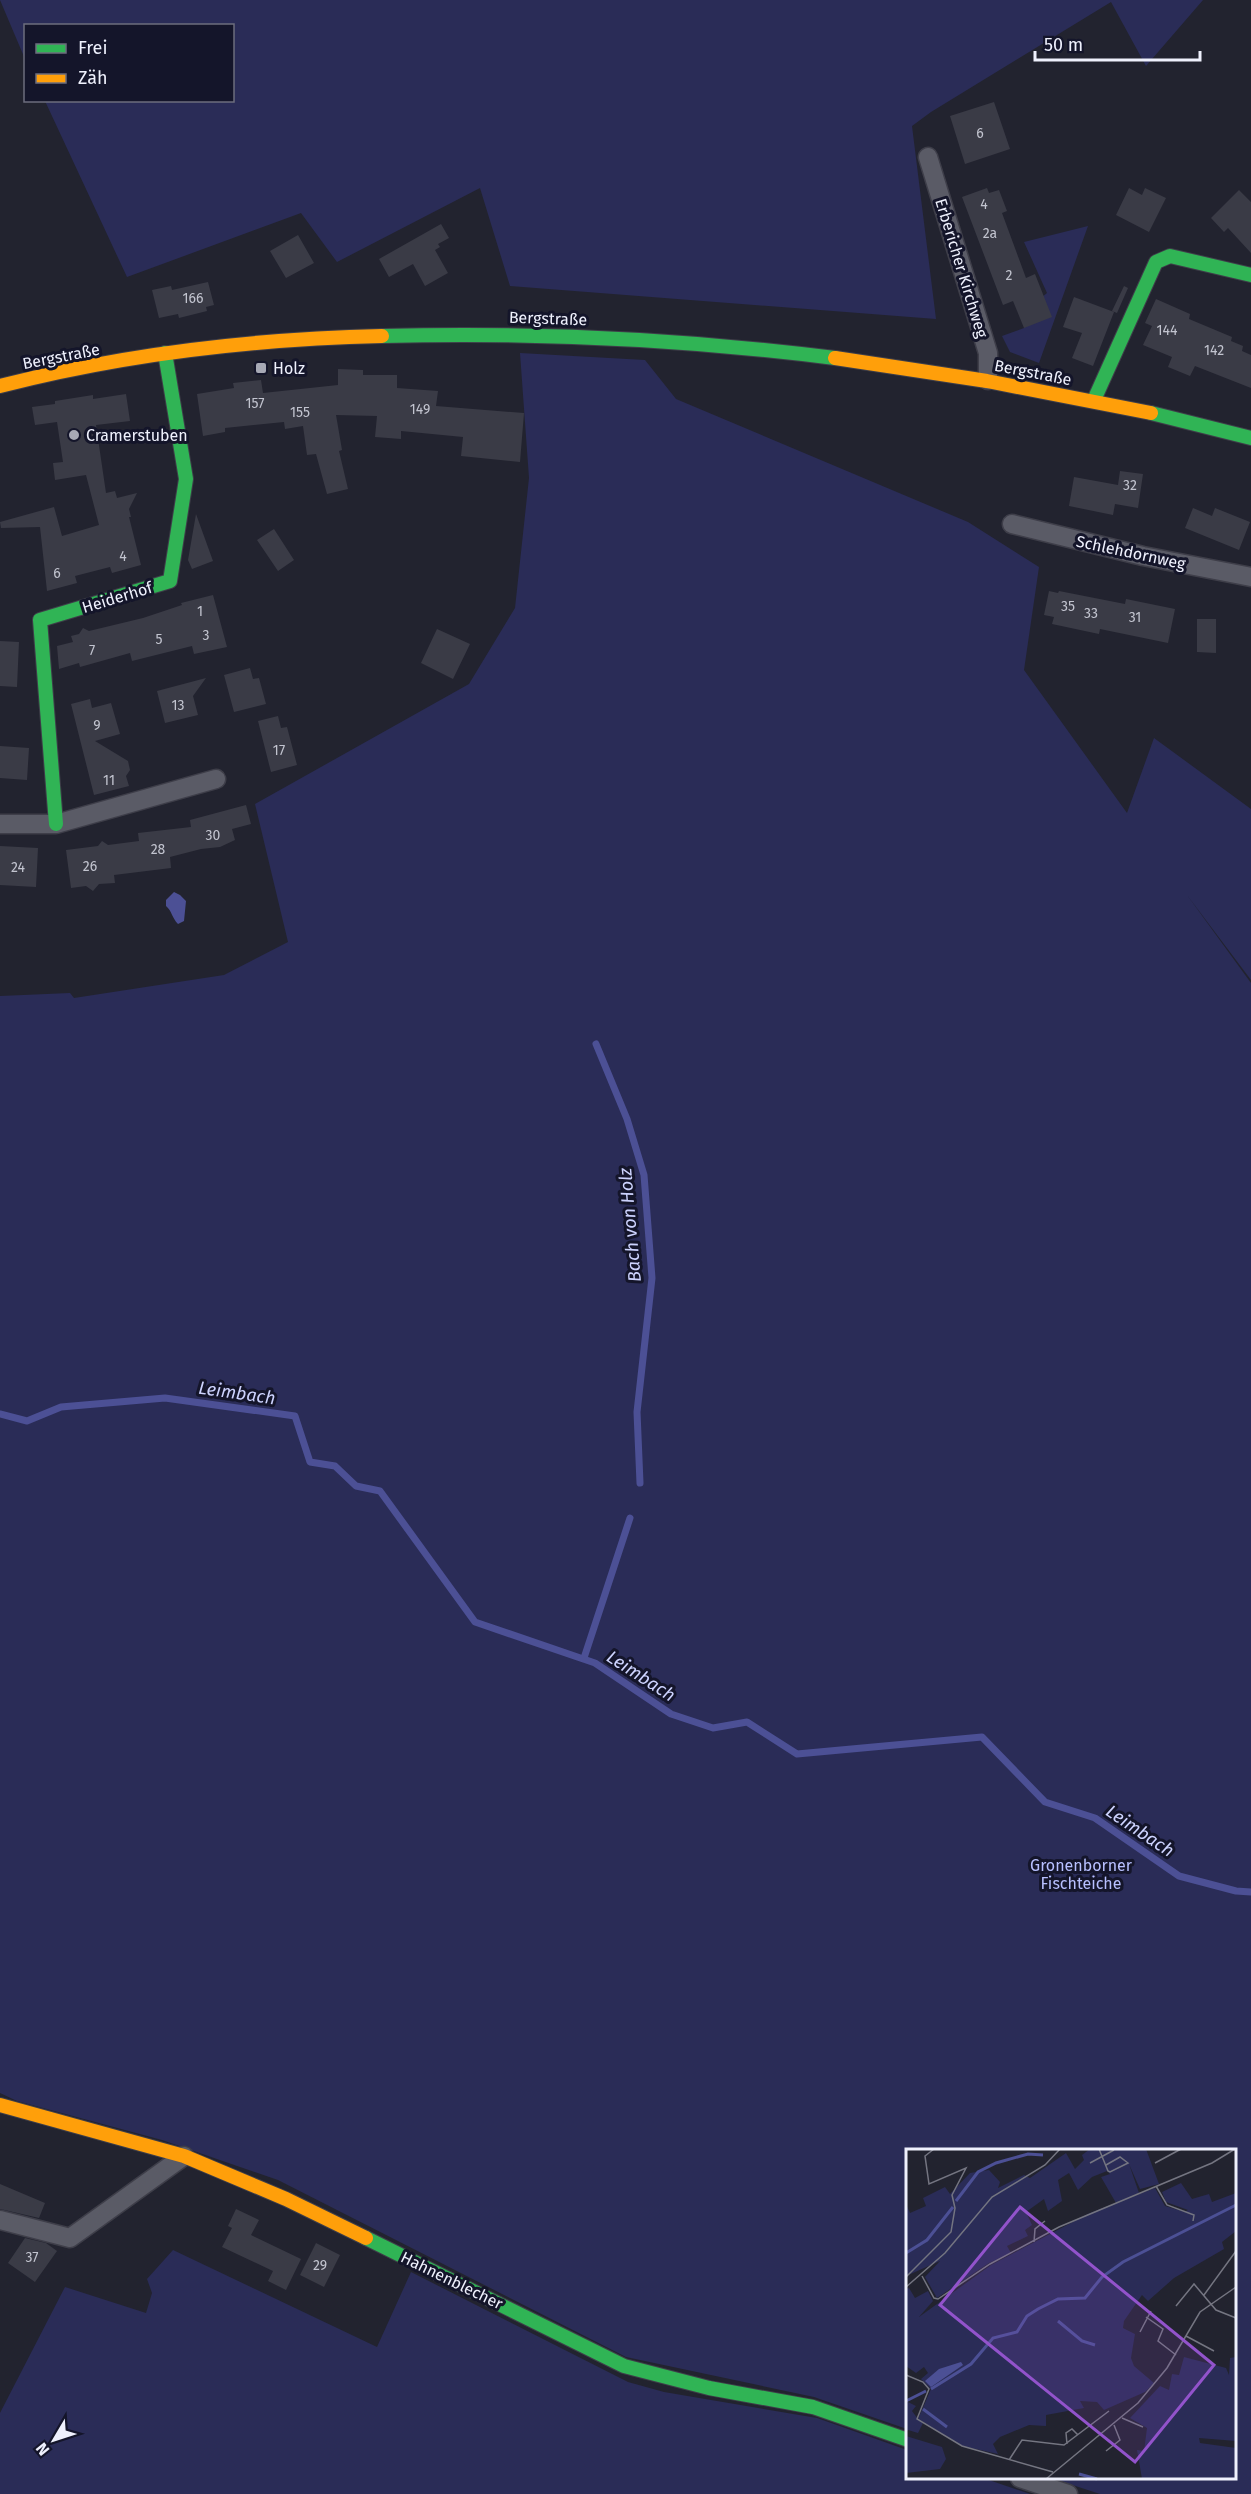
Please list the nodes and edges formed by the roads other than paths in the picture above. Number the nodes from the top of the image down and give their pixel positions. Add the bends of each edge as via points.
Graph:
1 (928, 157) dead end
2 (1251, 274) edge
3 (165, 353) junction
4 (988, 380) junction
5 (0, 386) edge
6 (1094, 400) junction
7 (1251, 438) edge
8 (1012, 524) dead end
9 (1251, 577) edge
10 (216, 779) dead end
11 (0, 824) edge
12 (56, 824) junction
13 (0, 2105) edge
14 (184, 2156) junction
15 (0, 2220) edge
16 (906, 2438) edge
17 (1023, 2479) edge
18 (1068, 2494) edge

1 - 4 street, Erbericher Kirchweg via 988,353
2 - 6 street via 1170,256 1156,262
3 - 4 street, Bergstraße via 322,338 486,332 636,338 773,350 867,360
3 - 5 street, Bergstraße
3 - 12 street, Heiderhof via 186,479 170,581 40,620
4 - 6 street, Bergstraße
6 - 7 street, Bergstraße
8 - 9 street, Schlehdornweg
10 - 12 street
11 - 12 street
13 - 14 street, Hahnenblecher
14 - 15 street via 70,2238
14 - 16 street, Hahnenblecher via 286,2199 624,2366 709,2388 813,2407
17 - 18 street

